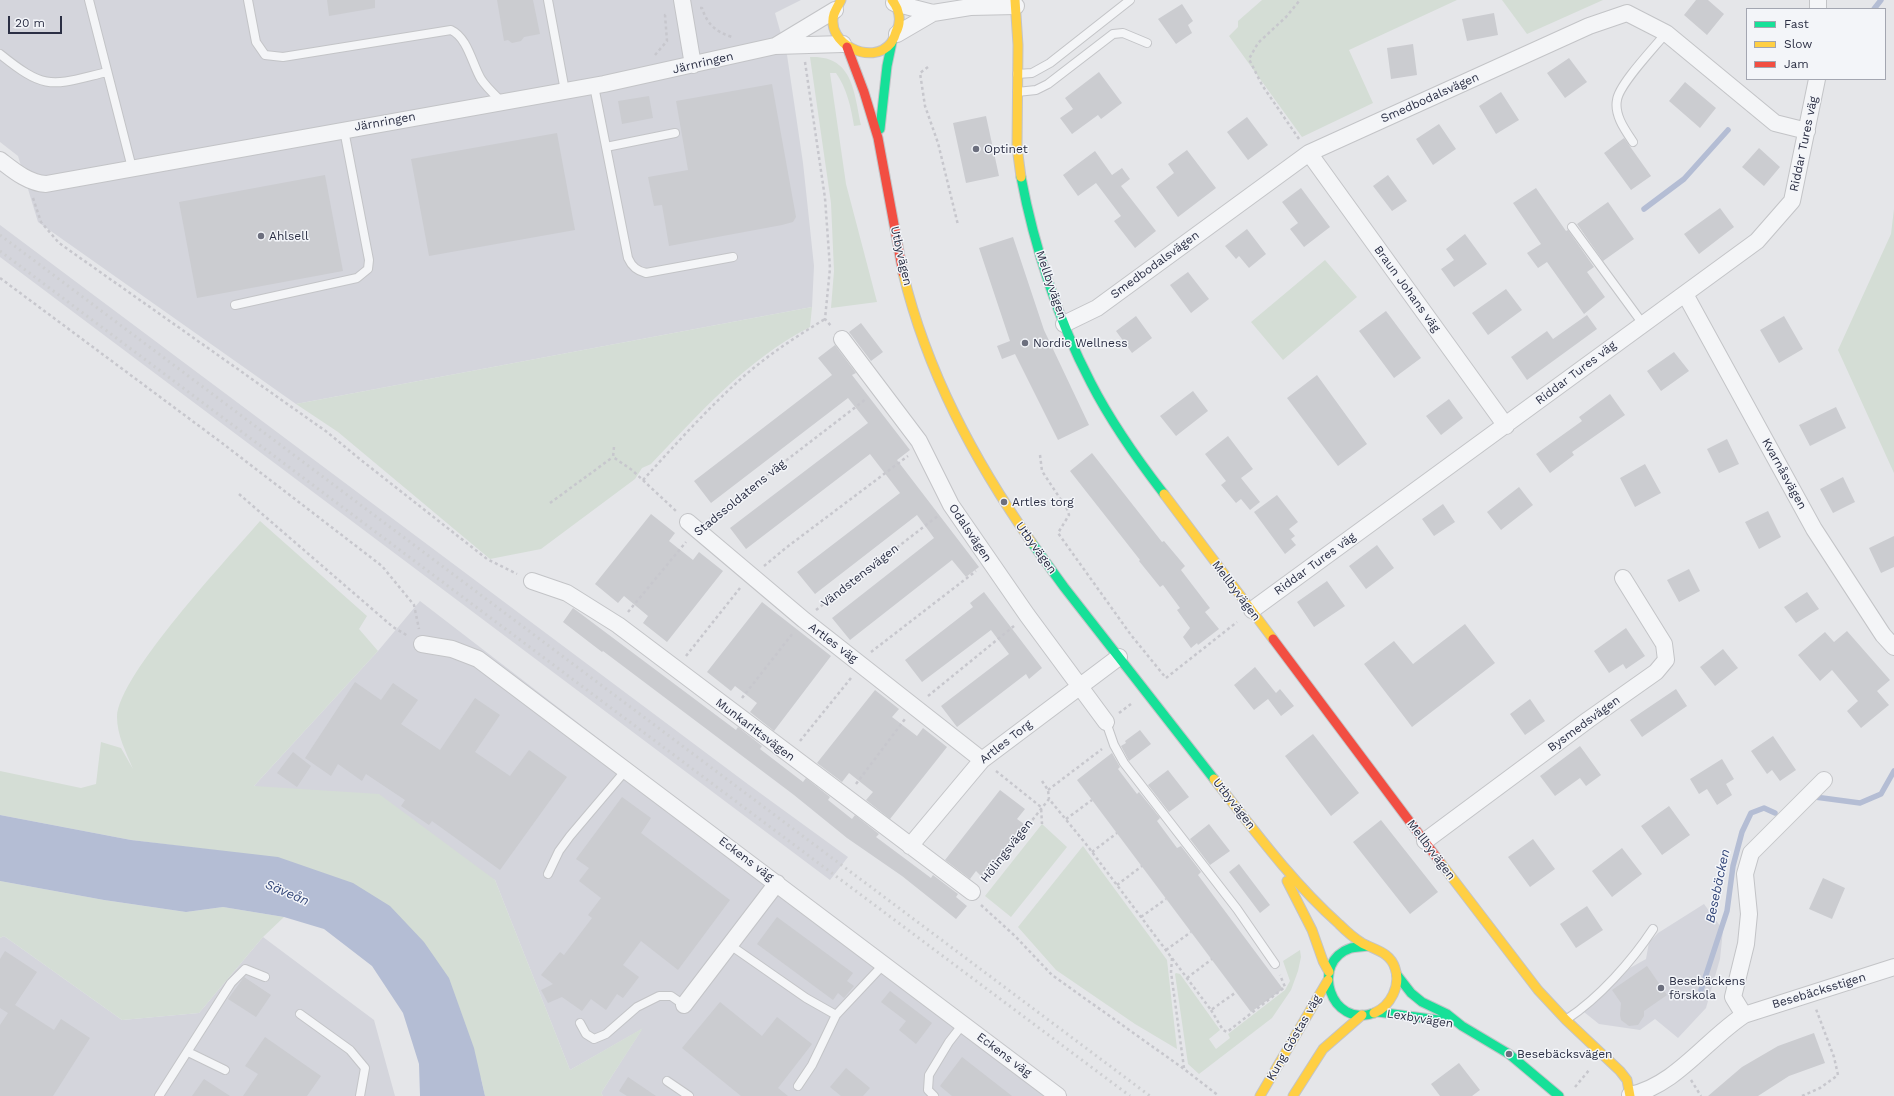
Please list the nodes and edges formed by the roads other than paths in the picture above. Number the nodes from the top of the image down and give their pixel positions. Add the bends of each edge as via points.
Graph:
1 (89, 0) edge
2 (248, 0) edge
3 (548, 0) edge
4 (682, 0) edge
5 (1130, 0) edge
6 (893, 1) edge
7 (1016, 3) edge
8 (838, 5) edge
9 (934, 13) junction
10 (1666, 33) junction
11 (894, 38) junction
12 (1147, 42) dead end
13 (845, 45) junction
14 (775, 46) junction
15 (0, 54) edge
16 (693, 65) junction
17 (107, 72) junction
18 (1016, 74) junction
19 (1817, 80) edge
20 (594, 86) junction
21 (565, 91) junction
22 (1016, 92) junction
23 (502, 102) junction
24 (344, 130) junction
25 (1807, 131) junction
26 (675, 133) dead end
27 (879, 140) junction
28 (1633, 142) dead end
29 (606, 147) junction
30 (1309, 152) junction
31 (0, 160) edge
32 (132, 168) junction
33 (1572, 227) dead end
34 (733, 257) dead end
35 (1685, 294) junction
36 (235, 305) dead end
37 (1064, 324) junction
38 (1643, 324) junction
39 (842, 339) dead end
40 (1506, 426) junction
41 (692, 526) road end
42 (1623, 578) dead end
43 (532, 581) road end
44 (1252, 610) junction
45 (422, 644) road end
46 (1894, 647) edge
47 (1119, 657) junction
48 (1079, 686) junction
49 (1106, 722) joint
50 (982, 760) junction
51 (626, 770) junction
52 (1824, 780) dead end
53 (1425, 841) junction
54 (910, 846) junction
55 (1276, 860) junction
56 (548, 874) dead end
57 (777, 883) junction
58 (972, 892) road end
59 (1653, 929) dead end
60 (730, 945) junction
61 (1368, 946) junction
62 (884, 964) junction
63 (1275, 964) road end
64 (1894, 967) edge
65 (1397, 975) junction
66 (1328, 976) junction
67 (265, 977) dead end
68 (684, 1005) joint
69 (1378, 1012) junction
70 (300, 1014) dead end
71 (1362, 1015) junction
72 (1744, 1015) junction
73 (836, 1016) junction
74 (1566, 1020) junction
75 (580, 1023) dead end
76 (964, 1024) junction
77 (1462, 1026) junction
78 (188, 1052) junction
79 (225, 1070) dead end
80 (667, 1081) dead end
81 (798, 1086) dead end
82 (158, 1096) edge
83 (360, 1096) edge
84 (689, 1096) edge
85 (934, 1096) edge
86 (1058, 1096) edge
87 (1260, 1096) edge
88 (1293, 1096) edge
89 (1559, 1096) edge
90 (1630, 1096) edge

1 - 17 lane
2 - 23 lane via 256,42 265,55 272,57 451,30 456,32 481,79
3 - 21 lane
4 - 16 street
5 - 18 lane via 1050,63 1032,72
6 - 9 street, Mellbyvägen
6 - 11 main road, Utbyvägen via 899,18
7 - 9 street, Mellbyvägen
7 - 18 main road, Mellbyvägen
8 - 13 main road, Utbyvägen via 834,22 836,34
8 - 14 street, Järnringen
9 - 11 street, Mellbyvägen
10 - 25 street, Smedbodalsvägen via 1775,123
10 - 28 lane via 1625,83 1616,100 1619,120
10 - 30 street, Smedbodalsvägen via 1627,13 1589,26
11 - 13 main road via 884,49 870,53 856,52
11 - 27 main road, Utbyvägen via 887,66
12 - 22 lane via 1123,33 1112,34 1042,88
13 - 14 street, Järnringen
13 - 27 main road, Utbyvägen via 864,90
14 - 16 street, Järnringen
15 - 17 lane via 22,72 48,83 62,83
16 - 20 street, Järnringen
17 - 32 lane
18 - 22 main road, Mellbyvägen
19 - 25 street, Riddar Tures väg
20 - 21 street, Järnringen
20 - 29 lane
21 - 23 street, Järnringen
22 - 37 main road, Mellbyvägen via 1017,147 1026,208
23 - 24 street, Järnringen
24 - 32 street, Järnringen
24 - 36 lane via 369,260 368,269 357,278
25 - 35 street, Riddar Tures väg via 1792,201 1757,241
26 - 29 lane
27 - 47 main road, Utbyvägen via 890,208 918,327 942,387 970,445 1004,502 1033,545
29 - 34 lane via 628,258 635,269 655,272
30 - 37 street, Smedbodalsvägen via 1097,308
30 - 40 street, Braun Johans väg
31 - 32 street, Järnringen via 37,184
33 - 38 lane
35 - 38 street, Riddar Tures väg
35 - 46 street, Kvarnåsvägen via 1814,529 1883,635
37 - 44 main road, Mellbyvägen via 1091,382 1134,454
38 - 40 street, Riddar Tures väg
39 - 48 street, Odalsvägen via 922,446 951,505
40 - 44 street, Riddar Tures väg
41 - 50 street, Artles väg via 804,620
42 - 53 street, Bysmedsvägen via 1664,644 1666,660 1656,672
43 - 54 street, Munkarittsvägen via 567,593 618,625
44 - 53 main road, Mellbyvägen
45 - 51 street, Eckens väg via 452,649 478,659
47 - 48 street, Artles Torg
47 - 55 main road, Utbyvägen
48 - 49 street, Odalsvägen
48 - 50 street, Artles Torg
49 - 63 lane via 1112,741 1124,762 1237,909
50 - 54 street, Artles Torg
51 - 56 lane via 570,836 559,851
51 - 57 street, Eckens väg
52 - 72 street via 1751,853 1745,874 1749,914 1746,944 1733,997
53 - 74 main road, Mellbyvägen via 1538,990
54 - 58 street, Munkarittsvägen
55 - 61 main road, Utbyvägen via 1342,928
55 - 66 main road, Utbyvägen via 1312,930
57 - 60 street
57 - 62 street, Eckens väg
59 - 74 lane via 1642,947 1609,982
60 - 68 street
60 - 73 lane
61 - 65 main road via 1387,956
61 - 66 main road, Kung Göstas väg via 1343,951 1333,962
62 - 73 lane
62 - 76 street, Eckens väg
64 - 72 street, Besebäcksstigen
65 - 69 main road via 1394,996
65 - 77 main road, Lexbyvägen via 1422,1002 1447,1014
66 - 71 main road, Kung Göstas väg via 1329,990 1338,1004 1346,1011
66 - 87 main road, Kung Göstas väg
67 - 78 lane via 245,969 239,974 230,983
68 - 75 lane via 671,996 659,996 637,1007 606,1034 594,1039 586,1034
69 - 71 main road, Kung Göstas väg
69 - 77 main road, Lexbyvägen via 1429,1018
70 - 83 lane via 350,1050 365,1068
71 - 88 main road via 1323,1049
72 - 90 street via 1727,1026 1682,1067 1643,1092
73 - 81 lane via 812,1065
74 - 90 main road, Mellbyvägen via 1620,1071 1627,1080
76 - 85 lane via 949,1042 929,1075 928,1090
76 - 86 street, Eckens väg
77 - 89 main road, Lexbyvägen via 1509,1054
78 - 79 lane
78 - 82 lane
80 - 84 lane

